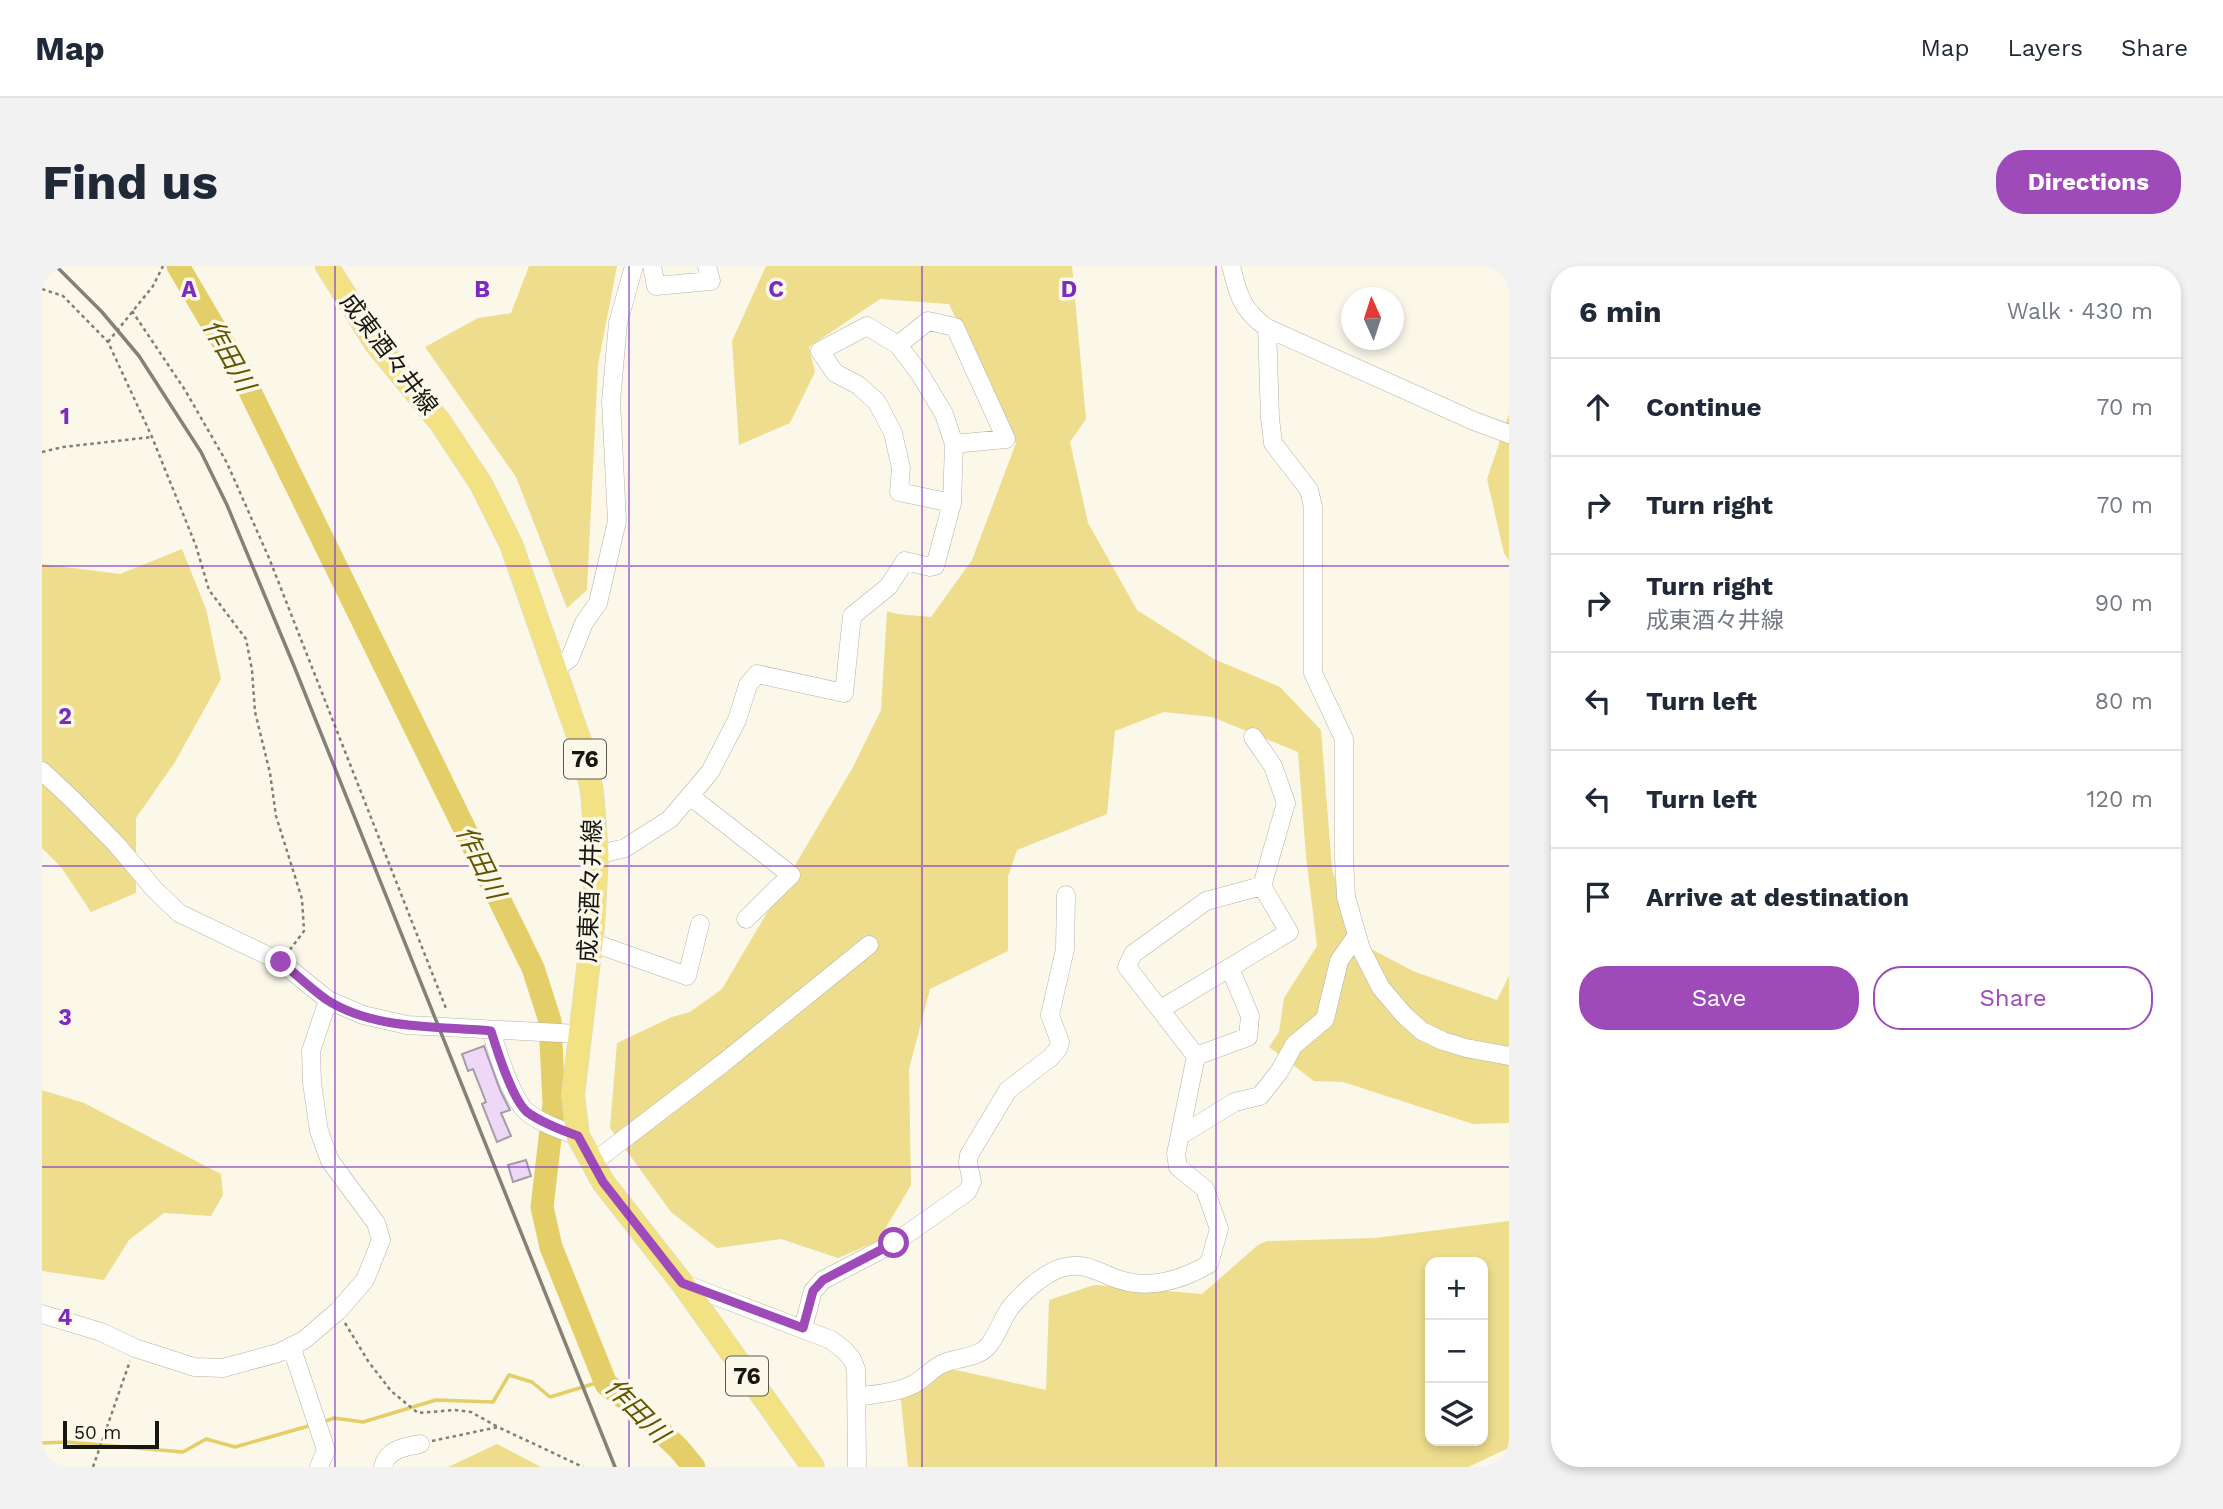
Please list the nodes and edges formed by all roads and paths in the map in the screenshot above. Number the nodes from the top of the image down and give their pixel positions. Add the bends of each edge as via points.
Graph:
1 (163, 266) edge
2 (327, 266) edge
3 (634, 266) edge
4 (652, 266) edge
5 (707, 266) edge
6 (1231, 266) edge
7 (42, 289) edge
8 (132, 311) junction
9 (1267, 328) junction
10 (108, 342) junction
11 (898, 345) junction
12 (1509, 434) edge
13 (152, 437) junction
14 (954, 444) junction
15 (42, 452) edge
16 (952, 503) junction
17 (555, 670) junction
18 (1253, 737) dead end
19 (42, 771) edge
20 (690, 796) junction
21 (597, 855) junction
22 (1262, 886) junction
23 (1066, 895) dead end
24 (746, 919) dead end
25 (700, 924) dead end
26 (1357, 935) junction
27 (591, 942) junction
28 (869, 944) dead end
29 (281, 962) junction
30 (1230, 968) junction
31 (328, 1000) junction
32 (1161, 1009) junction
33 (454, 1027) junction
34 (491, 1031) junction
35 (579, 1034) junction
36 (1196, 1055) junction
37 (1509, 1056) edge
38 (1181, 1135) junction
39 (578, 1136) junction
40 (591, 1164) junction
41 (682, 1283) junction
42 (338, 1311) junction
43 (42, 1314) edge
44 (803, 1328) junction
45 (291, 1346) junction
46 (135, 1348) junction
47 (856, 1397) junction
48 (498, 1427) junction
49 (420, 1444) joint
50 (582, 1466) edge
51 (93, 1467) edge
52 (318, 1467) edge
53 (383, 1467) edge
54 (813, 1467) edge
55 (857, 1467) edge

1 - 8 path
2 - 17 main road, 成東酒々井線 / 76 via 376,344 440,422 481,484 511,544
3 - 17 street via 618,323 611,401 617,522 598,603 570,658
4 - 5 street via 656,286 711,281
6 - 9 street via 1241,303
7 - 10 path via 62,296
8 - 10 path
8 - 33 path via 185,390 232,474 270,558
9 - 12 street
9 - 26 street via 1273,443 1309,490 1313,507 1313,673 1344,739 1346,897
10 - 13 path
11 - 14 street via 944,414
11 - 14 street via 928,321 956,327 1006,439
11 - 16 street via 867,326 820,351 835,373 877,402 893,433 901,468 899,492
13 - 15 path
13 - 29 path via 209,590 246,639 276,816 303,908 304,931
14 - 16 street
16 - 20 street via 935,566 905,561 888,587 852,616 844,693 758,674 748,685 737,720 710,772
17 - 21 main road, 成東酒々井線 / 76 via 592,791
18 - 22 street via 1273,766 1286,803
19 - 29 street via 179,913
20 - 21 street via 670,819 625,848
20 - 24 street via 791,875
21 - 27 main road, 成東酒々井線 / 76
22 - 30 street via 1289,932
22 - 32 street via 1206,901 1133,954 1127,967
23 - 44 street via 1065,949 1050,1015 1060,1042 1058,1049 1009,1090 968,1155 972,1182 967,1192 894,1243 823,1280 813,1291
25 - 27 street via 687,976
26 - 37 street via 1381,988 1422,1031 1466,1048
26 - 38 street via 1339,961 1325,1019 1294,1045 1260,1096 1236,1102
27 - 35 main road, 成東酒々井線 / 76
28 - 40 street
29 - 31 street
30 - 32 street
30 - 36 street via 1250,1016 1248,1037
31 - 33 street via 407,1026
31 - 42 street via 311,1051 319,1131 330,1161 376,1223 381,1240 365,1280
32 - 36 street
33 - 34 street
34 - 35 street
34 - 39 street via 519,1102 527,1111
35 - 39 main road, 成東酒々井線 / 76 via 573,1095
36 - 38 street
38 - 47 street via 1178,1167 1205,1189 1219,1229 1209,1264 1174,1281 1155,1283 1114,1278 1077,1264 1050,1272 1010,1308 981,1352 940,1365 900,1389
39 - 40 main road, 成東酒々井線 / 76
40 - 41 main road, 成東酒々井線 / 76
41 - 44 street
41 - 54 main road, 成東酒々井線 / 76
42 - 45 street
42 - 48 path via 391,1391 418,1413 471,1412
43 - 46 street
44 - 47 street via 831,1340 852,1359
45 - 46 street via 223,1368 194,1367
45 - 52 street via 326,1450
46 - 51 path
47 - 55 street
48 - 49 path
48 - 50 path
49 - 53 street via 396,1449

